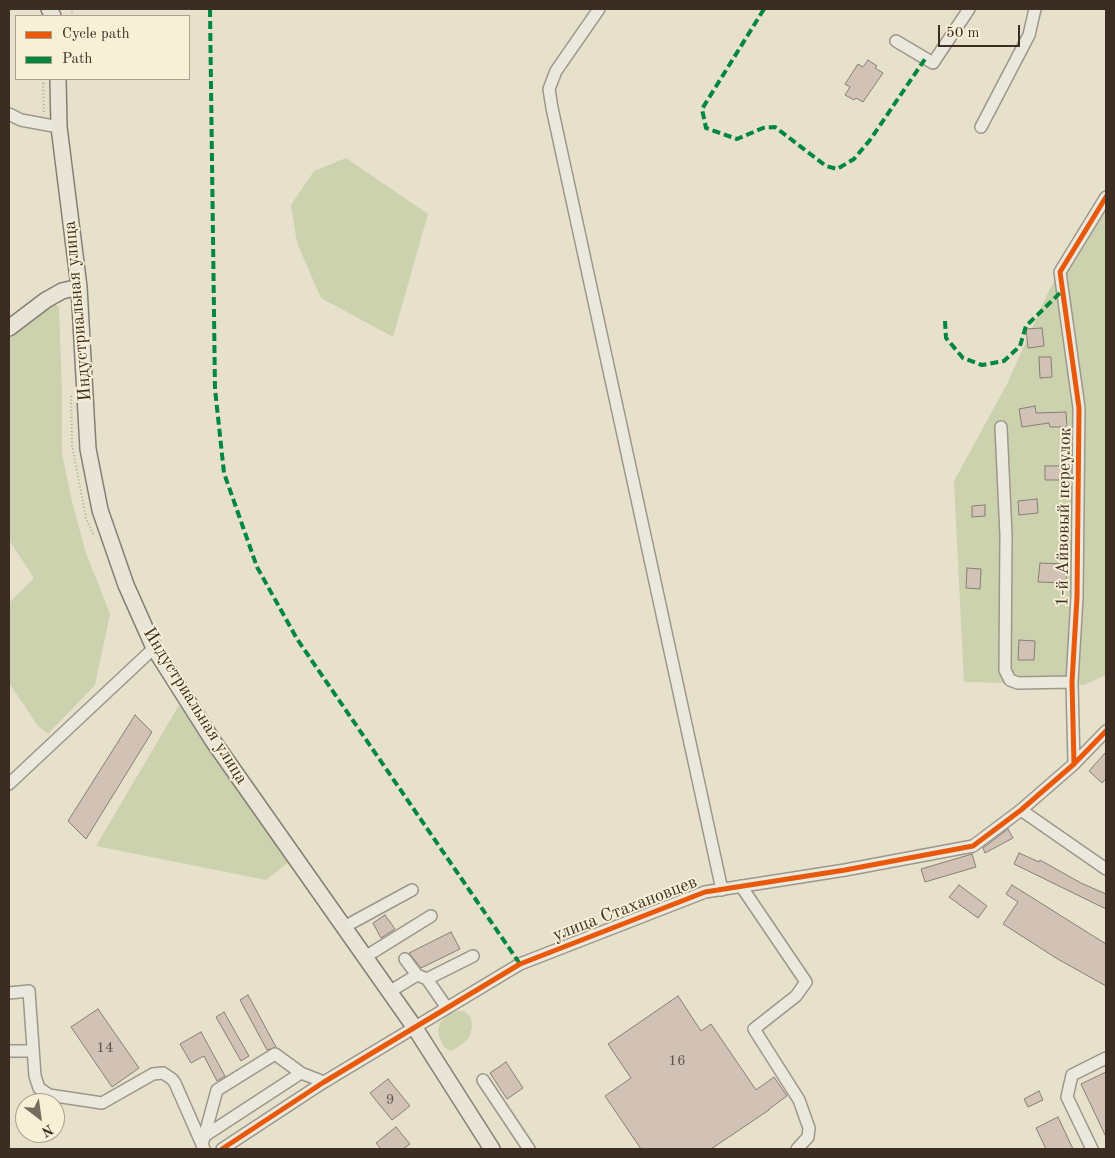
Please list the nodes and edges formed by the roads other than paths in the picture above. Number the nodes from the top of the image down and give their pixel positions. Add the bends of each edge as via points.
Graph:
1 (599, 9) edge
2 (968, 9) edge
3 (1035, 9) edge
4 (896, 41) dead end
5 (58, 80) edge
6 (9, 114) edge
7 (60, 127) junction
8 (982, 127) dead end
9 (1106, 197) edge
10 (79, 287) junction
11 (9, 328) edge
12 (1001, 427) dead end
13 (154, 648) junction
14 (1072, 682) junction
15 (1106, 731) edge
16 (1074, 764) junction
17 (9, 784) edge
18 (1021, 810) junction
19 (1106, 869) edge
20 (741, 886) junction
21 (412, 890) dead end
22 (722, 890) junction
23 (431, 916) dead end
24 (344, 927) junction
25 (474, 956) dead end
26 (365, 957) junction
27 (405, 959) dead end
28 (422, 977) junction
29 (390, 992) junction
30 (9, 993) edge
31 (447, 1008) junction
32 (415, 1028) junction
33 (33, 1051) junction
34 (9, 1052) edge
35 (1106, 1058) edge
36 (301, 1073) junction
37 (482, 1080) dead end
38 (324, 1082) junction
39 (204, 1143) edge
40 (222, 1149) edge
41 (492, 1149) edge
42 (529, 1149) edge
43 (797, 1149) edge
44 (1092, 1149) edge

1 - 22 street via 556,71 550,89 552,108
2 - 4 street via 933,63
3 - 8 street via 1029,34
5 - 7 main road, Индустриальная улица
6 - 7 street via 21,120
7 - 10 main road, Индустриальная улица
9 - 14 street, 1-й Айвовый переулок via 1060,272 1079,408 1077,597
10 - 11 main road via 62,291 46,300
10 - 13 main road, Индустриальная улица via 88,449 100,510 126,586
12 - 14 street via 1006,535 1005,670 1010,680 1018,684
13 - 17 street
13 - 24 main road, Индустриальная улица via 213,741
14 - 16 street, 1-й Айвовый переулок
15 - 16 street, улица Стахановцев
16 - 18 street, улица Стахановцев
18 - 19 street
18 - 20 street, улица Стахановцев via 973,846
20 - 22 street, улица Стахановцев
20 - 43 street via 806,982 796,996 754,1029 799,1100 809,1128 808,1137
21 - 24 street
22 - 31 street, улица Стахановцев via 705,892 520,964
23 - 26 street
24 - 26 main road, Индустриальная улица
25 - 28 street
26 - 29 main road, Индустриальная улица
27 - 28 street
28 - 29 street
28 - 31 street
29 - 32 main road, Индустриальная улица
30 - 33 street via 29,991
31 - 32 street, улица Стахановцев
32 - 38 street, улица Стахановцев
32 - 41 main road, Индустриальная улица
33 - 34 street
33 - 39 street via 39,1088 49,1095 102,1103 153,1074 168,1075
35 - 44 street via 1072,1075 1067,1097
36 - 38 street
36 - 39 street
36 - 39 street via 276,1054 217,1090
37 - 42 street
38 - 40 street, улица Стахановцев

